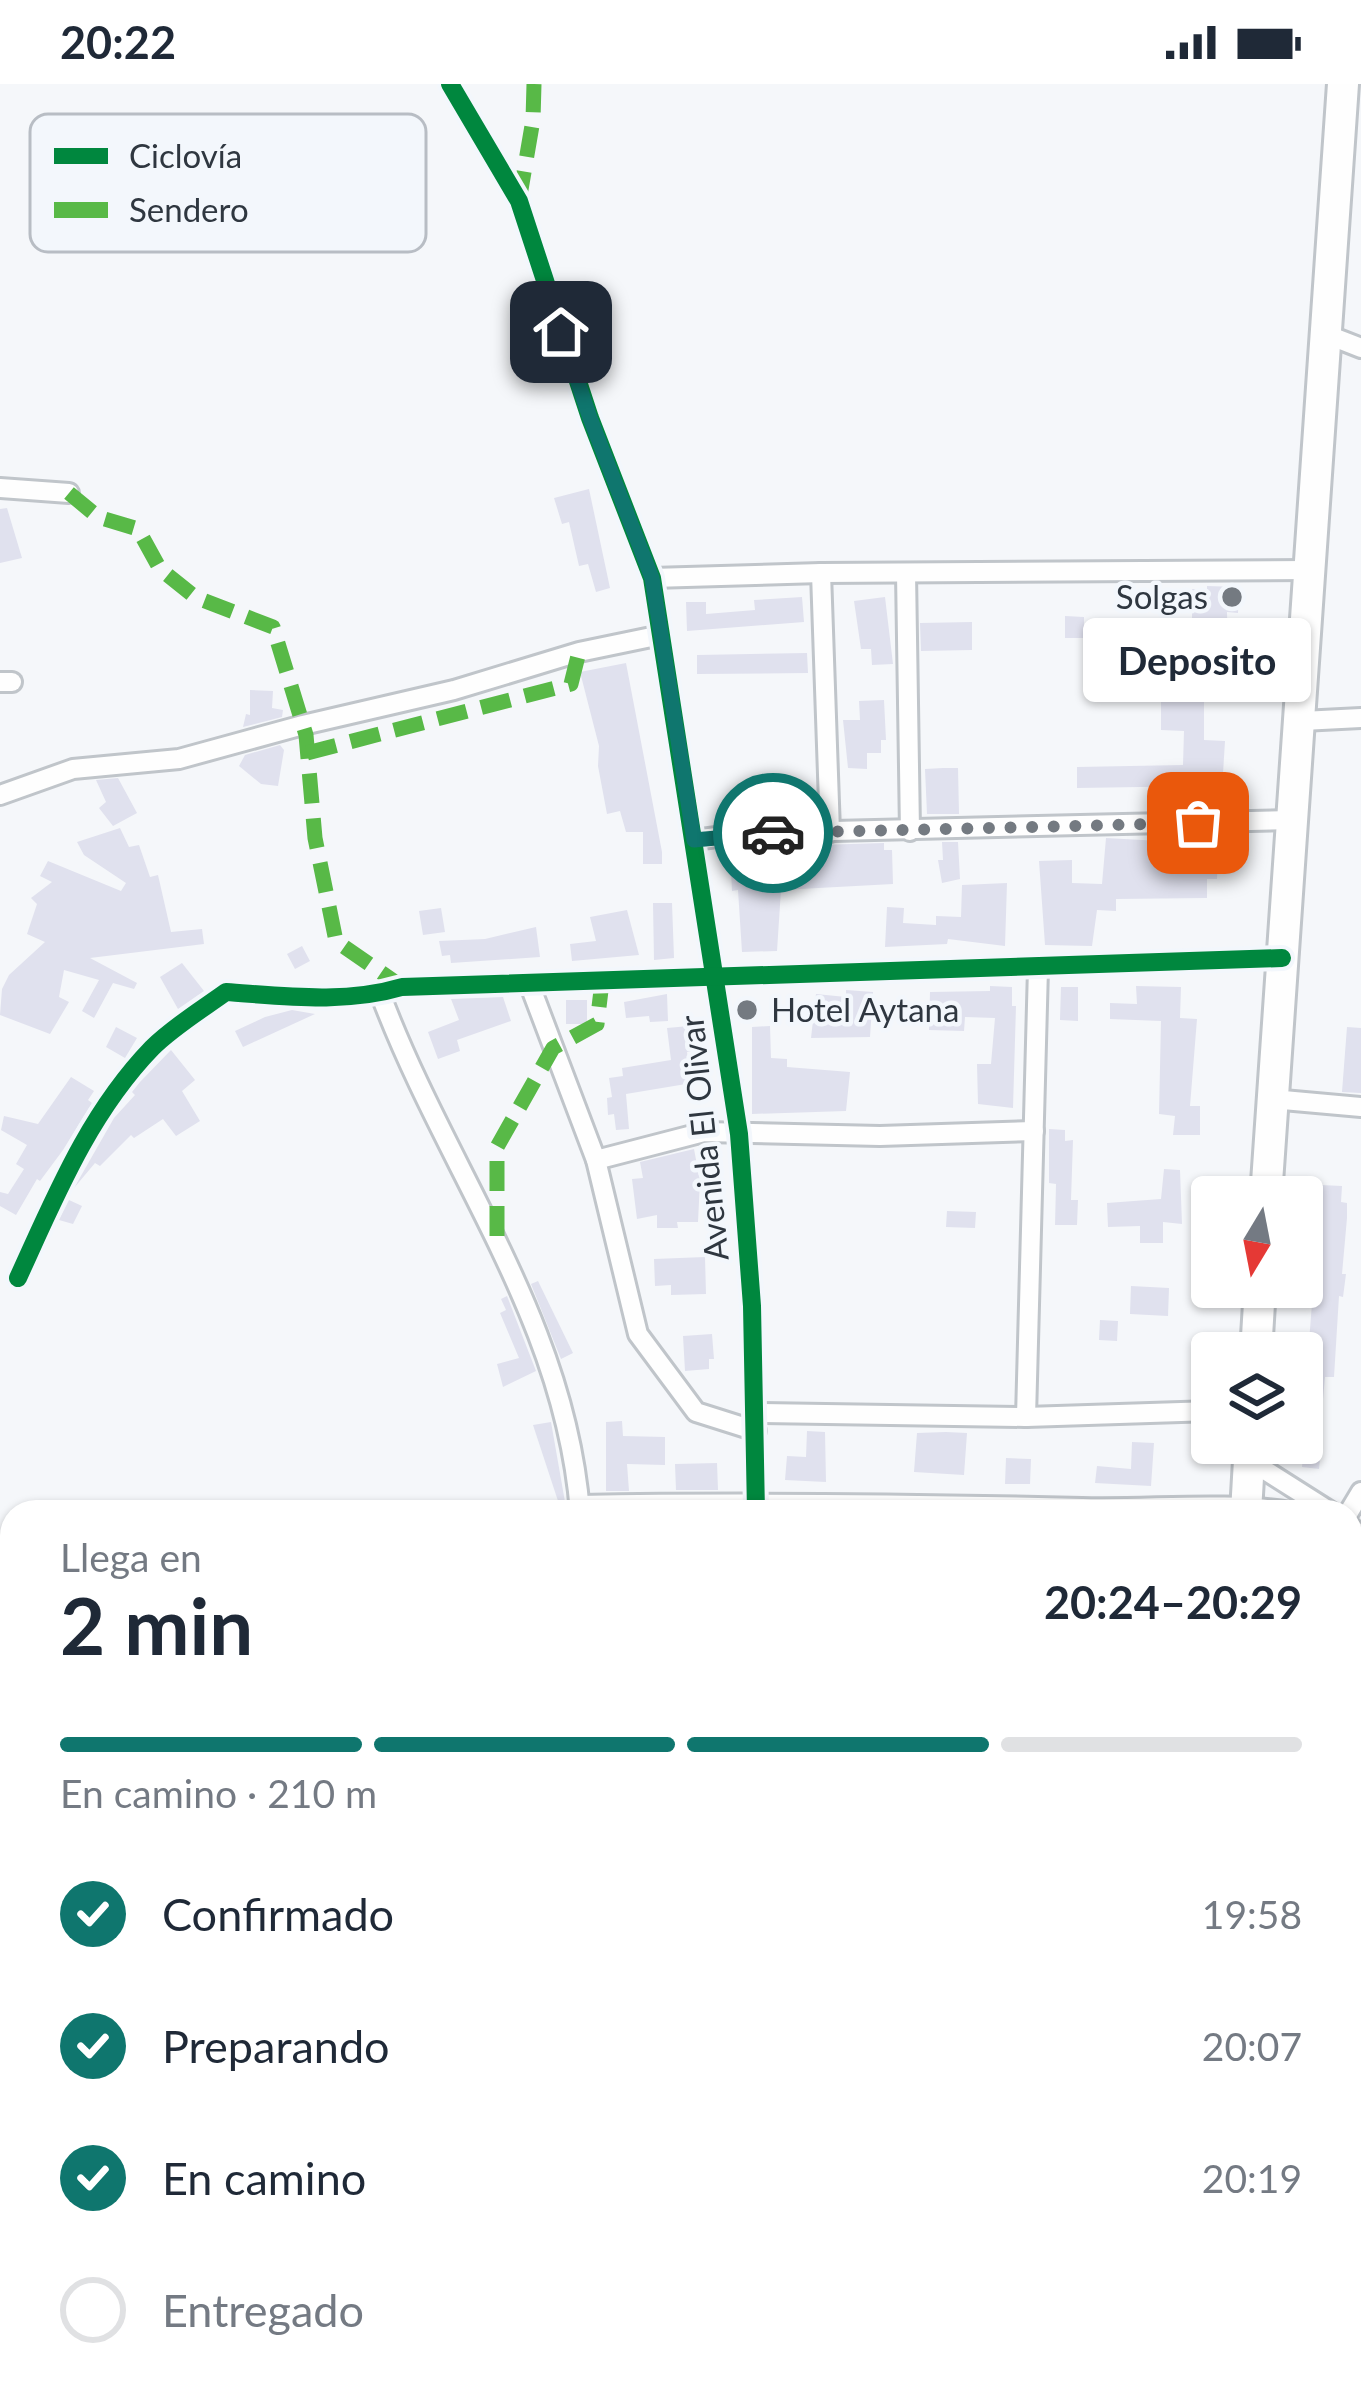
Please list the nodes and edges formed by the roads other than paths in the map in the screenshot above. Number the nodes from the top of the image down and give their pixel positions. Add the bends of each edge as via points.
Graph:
1 (450, 84) edge
2 (1343, 84) edge
3 (1351, 119) edge
4 (1328, 335) junction
5 (1361, 348) edge
6 (0, 488) edge
7 (69, 493) dead end
8 (1309, 570) junction
9 (821, 573) junction
10 (906, 573) junction
11 (652, 578) junction
12 (661, 635) junction
13 (1361, 718) edge
14 (1301, 722) junction
15 (0, 795) edge
16 (1293, 820) junction
17 (910, 831) junction
18 (830, 832) junction
19 (694, 840) junction
20 (1282, 958) junction
21 (1038, 968) junction
22 (717, 977) junction
23 (529, 983) junction
24 (380, 993) junction
25 (1272, 1099) junction
26 (1361, 1107) edge
27 (1034, 1131) junction
28 (739, 1134) junction
29 (596, 1160) junction
30 (1267, 1176) edge
31 (18, 1278) dead end
32 (1191, 1412) edge
33 (1026, 1417) junction
34 (756, 1422) junction
35 (1248, 1464) edge
36 (1266, 1464) edge
37 (579, 1500) edge
38 (756, 1500) edge
39 (1246, 1500) edge
40 (1314, 1500) edge

1 - 11 street, Avenida El Olivar via 519,201
2 - 3 highway
3 - 4 highway
4 - 5 street
4 - 8 highway
6 - 7 street
8 - 10 street
8 - 14 highway
9 - 10 street
9 - 11 street
9 - 18 street
10 - 17 street
11 - 12 street, Avenida El Olivar
12 - 15 street via 179,759 73,769
12 - 19 street, Avenida El Olivar
13 - 14 street
14 - 16 highway
16 - 17 street
16 - 20 highway
17 - 18 street
18 - 19 street
19 - 22 street, Avenida El Olivar
20 - 21 street
20 - 25 highway
21 - 22 street
21 - 27 street
22 - 23 street
22 - 28 street, Avenida El Olivar
23 - 24 street
23 - 29 street
24 - 31 street via 226,992 155,1044 74,1157
24 - 37 street via 547,1352 568,1420
25 - 26 street
25 - 30 highway
27 - 28 street
27 - 33 street
28 - 29 street via 704,1132
28 - 34 street, Avenida El Olivar
29 - 34 street via 638,1334 695,1412
32 - 33 street
33 - 34 street
34 - 38 street, Avenida El Olivar
35 - 39 highway
36 - 40 street

